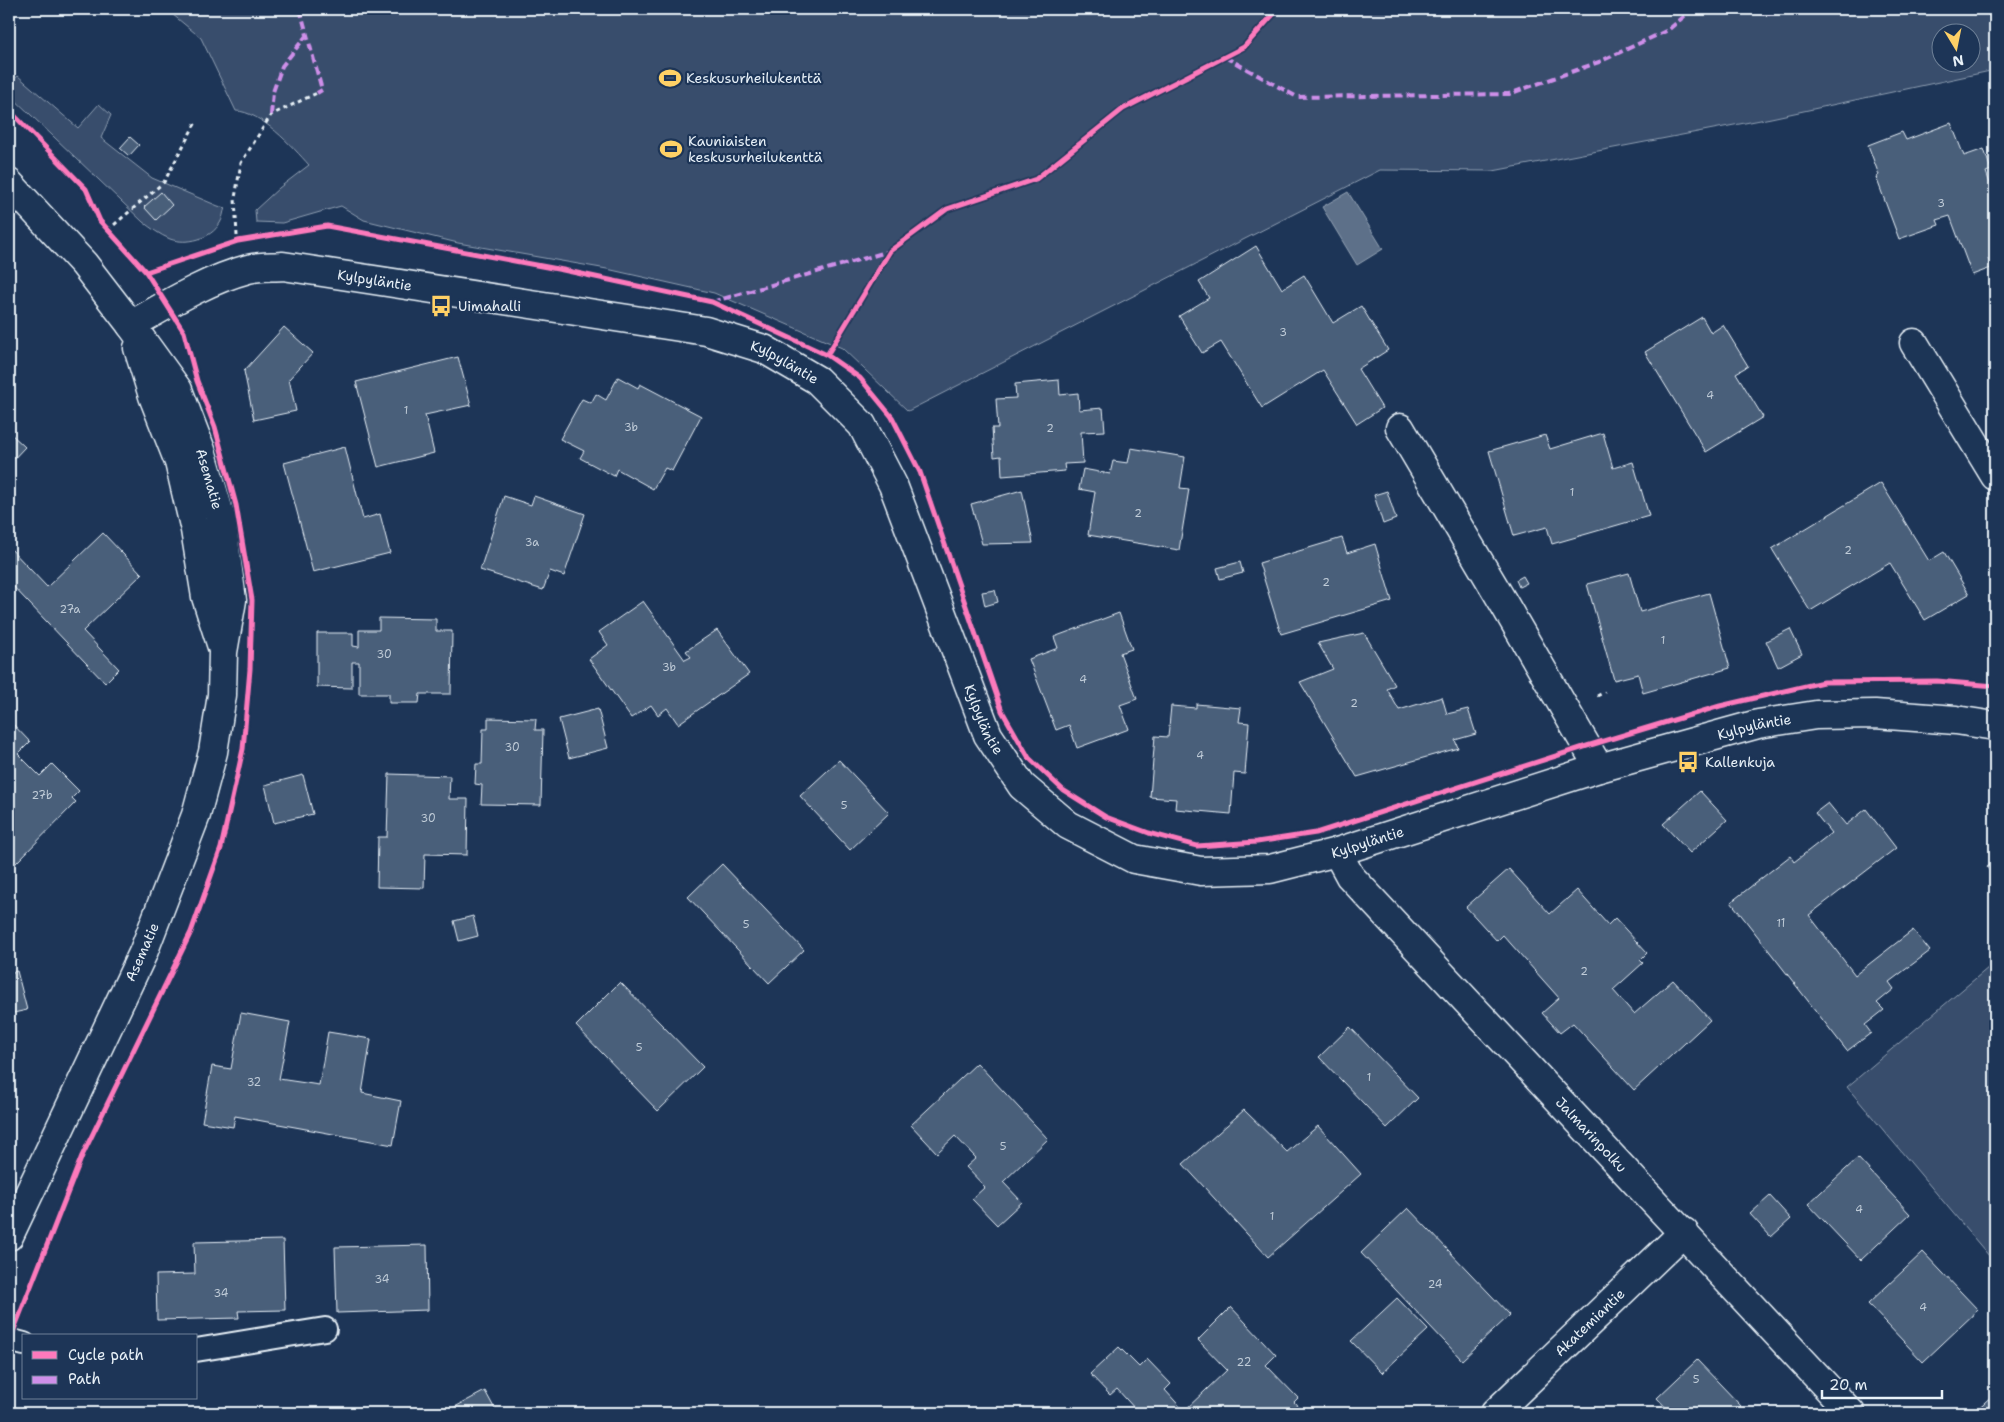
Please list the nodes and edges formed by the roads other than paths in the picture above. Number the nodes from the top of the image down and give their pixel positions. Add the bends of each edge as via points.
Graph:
1 (9, 183) edge
2 (131, 325) junction
3 (1914, 343) dead end
4 (1400, 428) dead end
5 (1995, 476) edge
6 (1995, 726) edge
7 (1599, 768) junction
8 (1337, 852) junction
9 (1684, 1232) junction
10 (9, 1236) edge
11 (325, 1329) dead end
12 (9, 1340) edge
13 (22, 1343) edge
14 (198, 1350) edge
15 (1496, 1413) edge
16 (1851, 1413) edge

1 - 2 street, Asematie via 84,264
2 - 8 street, Kylpyläntie via 222,277 250,268 283,266 706,331 764,349 817,380 862,425 893,485 988,735 1022,786 1068,825 1134,859 1201,871 1260,870
2 - 10 street, Asematie via 153,396 180,462 206,597 223,652 222,695 213,752 196,815 177,867 143,953
3 - 5 street
4 - 7 street
6 - 7 street, Kylpyläntie via 1875,714 1816,715 1743,728
7 - 8 street, Kylpyläntie
8 - 9 street, Jalmarinpolku via 1350,876
9 - 15 street, Akatemiantie
9 - 16 street, Jalmarinpolku
11 - 14 lane
12 - 13 lane

